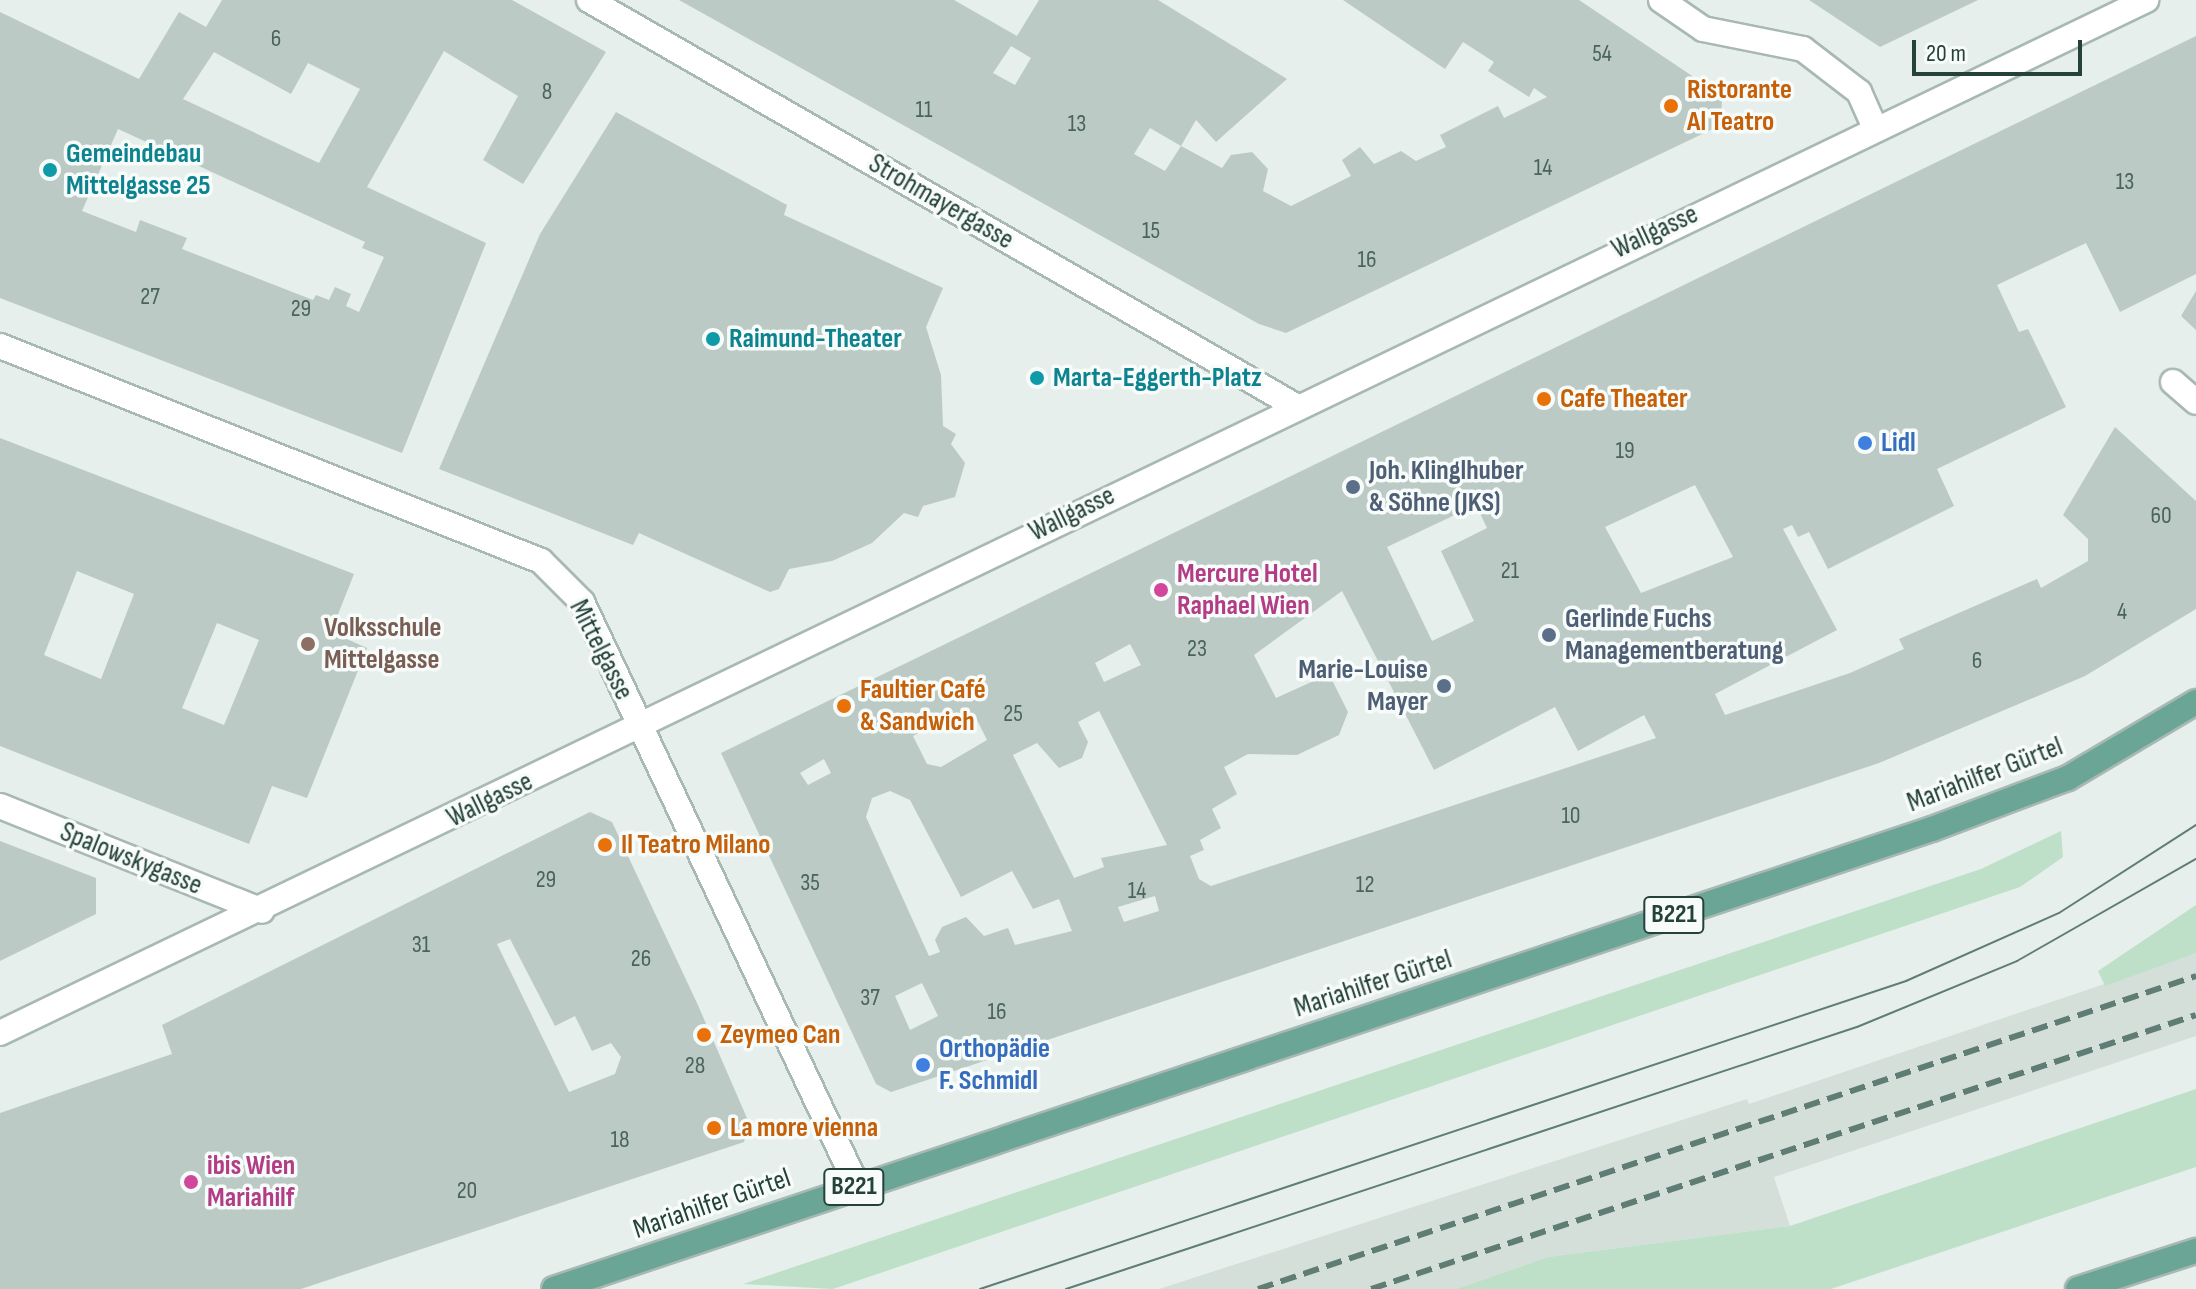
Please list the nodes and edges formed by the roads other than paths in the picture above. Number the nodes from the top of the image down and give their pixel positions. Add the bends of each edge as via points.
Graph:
1 (589, 0) edge
2 (1661, 0) edge
3 (2146, 0) edge
4 (1875, 128) junction
5 (0, 346) edge
6 (2173, 382) dead end
7 (2196, 402) edge
8 (1294, 405) junction
9 (2196, 702) edge
10 (639, 727) junction
11 (0, 806) edge
12 (262, 911) junction
13 (0, 1033) edge
14 (857, 1186) junction
15 (2196, 1251) edge
16 (554, 1289) edge
17 (2078, 1289) edge

1 - 8 street, Strohmayergasse
2 - 4 street via 1703,29 1803,49 1859,92
3 - 4 street, Wallgasse
4 - 8 street, Wallgasse
5 - 10 street, Mittelgasse via 541,561 582,602
6 - 7 street
8 - 10 street, Wallgasse
9 - 14 main road, Mariahilfer Gürtel / B221 via 2068,778 1932,829
10 - 12 street, Wallgasse
10 - 14 street, Mittelgasse
11 - 12 street, Spalowskygasse
12 - 13 street, Wallgasse
14 - 16 main road, Mariahilfer Gürtel / B221
15 - 17 main road

